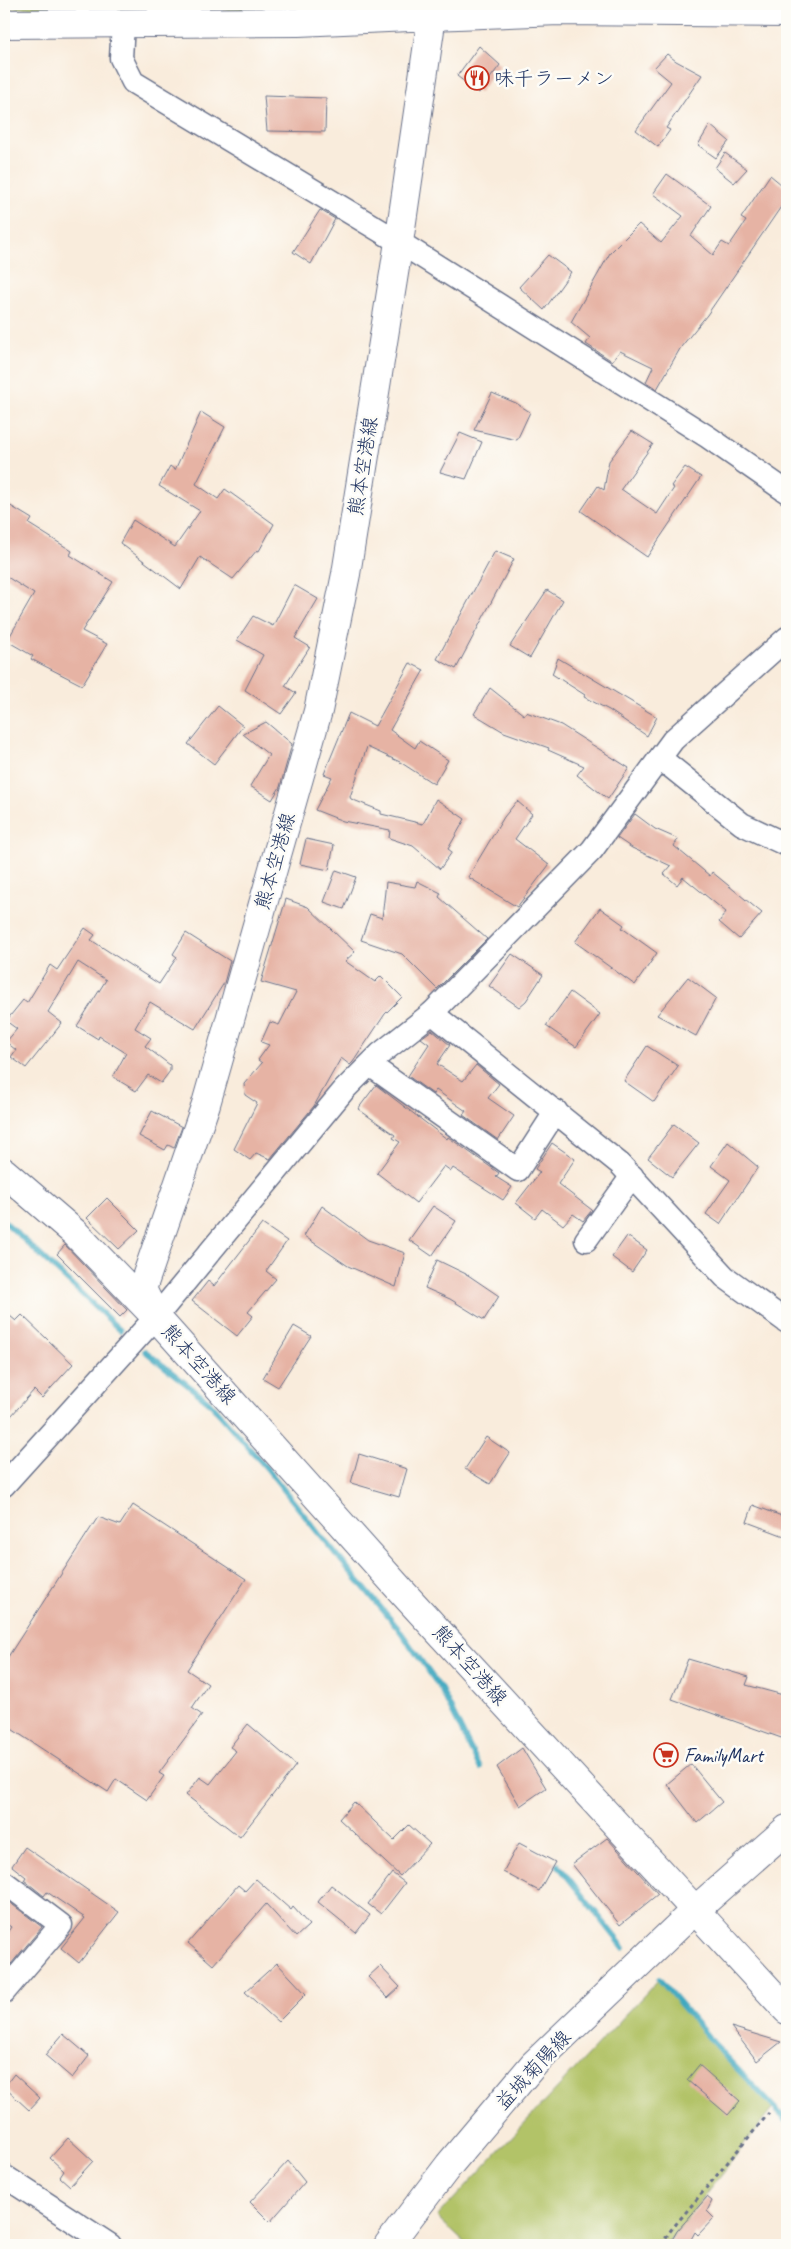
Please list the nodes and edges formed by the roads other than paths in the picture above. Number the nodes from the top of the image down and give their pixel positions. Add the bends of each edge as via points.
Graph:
1 (433, 10) edge
2 (787, 13) edge
3 (4, 24) edge
4 (123, 24) junction
5 (399, 242) junction
6 (787, 492) edge
7 (787, 638) edge
8 (660, 758) junction
9 (787, 845) edge
10 (432, 1013) junction
11 (370, 1065) junction
12 (556, 1111) junction
13 (4, 1172) edge
14 (632, 1176) junction
15 (586, 1240) dead end
16 (156, 1317) junction
17 (787, 1322) edge
18 (4, 1485) edge
19 (787, 1829) edge
20 (4, 1882) edge
21 (698, 1908) junction
22 (4, 1992) edge
23 (787, 2010) edge
24 (4, 2176) edge
25 (110, 2245) edge
26 (388, 2245) edge

1 - 2 main road
1 - 4 main road via 298,22
1 - 5 main road, 熊本空港線
3 - 4 main road
4 - 5 street via 121,58 132,82
5 - 6 street via 708,437
5 - 16 main road, 熊本空港線 via 346,574 318,711 206,1104 142,1290
7 - 8 street via 673,740
8 - 9 street via 742,824
8 - 10 street via 592,850
10 - 11 street
10 - 12 street
11 - 12 street via 518,1170
11 - 16 street via 344,1090
12 - 14 street
13 - 16 main road, 熊本空港線 via 75,1232
14 - 15 street
14 - 17 street via 725,1277
16 - 18 street
16 - 21 main road, 熊本空港線 via 404,1594
19 - 21 main road, 益城菊陽線
20 - 22 street via 61,1925
21 - 23 main road, 熊本空港線
21 - 26 main road, 益城菊陽線 via 534,2064 449,2165
24 - 25 street

